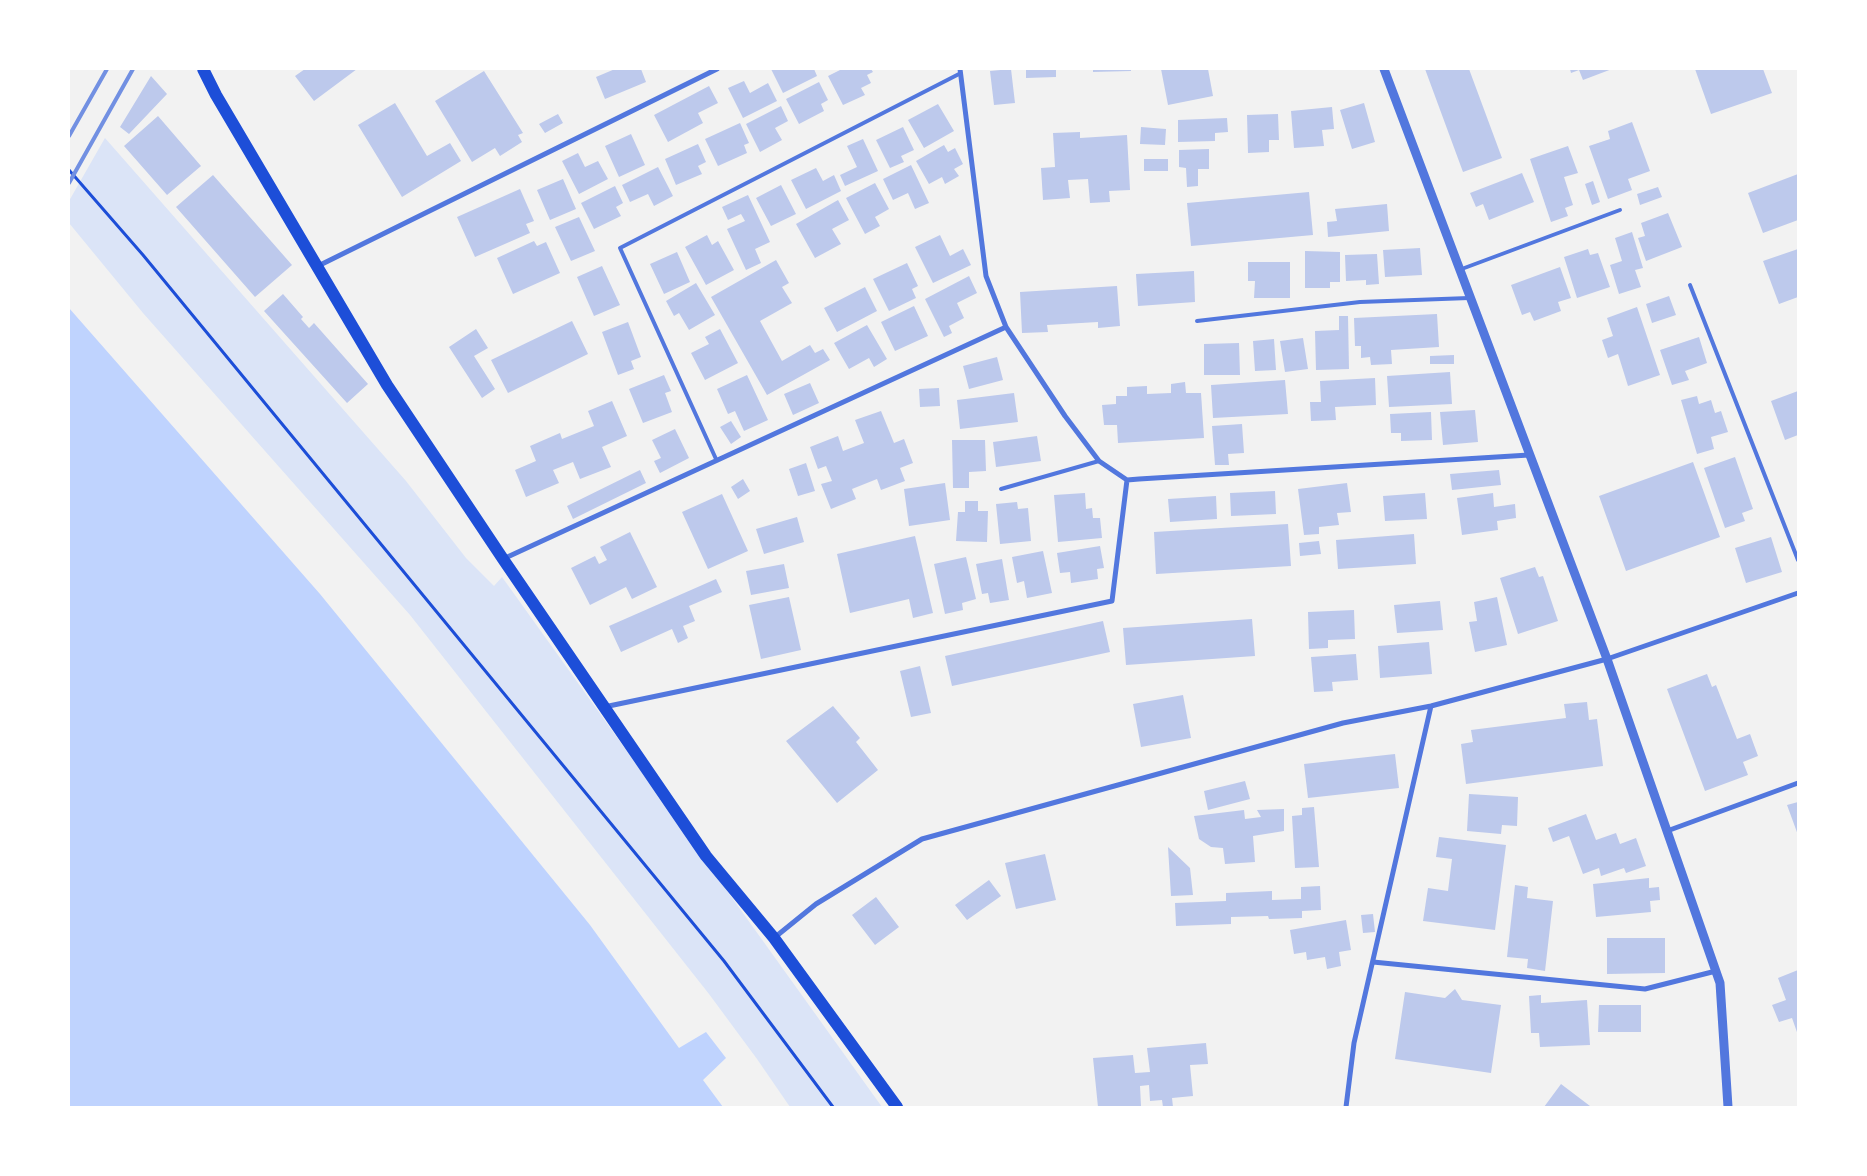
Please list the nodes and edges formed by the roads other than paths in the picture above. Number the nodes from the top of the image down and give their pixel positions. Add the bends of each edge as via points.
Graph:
1 (204, 69) edge
2 (717, 69) edge
3 (1384, 69) edge
4 (710, 70) edge
5 (959, 72) edge
6 (1620, 210) dead end
7 (318, 267) junction
8 (1459, 270) junction
9 (1690, 286) dead end
10 (1470, 298) junction
11 (1197, 321) dead end
12 (1006, 327) junction
13 (1529, 455) junction
14 (716, 459) junction
15 (1099, 461) junction
16 (1127, 480) junction
17 (1001, 489) dead end
18 (503, 559) junction
19 (1798, 560) edge
20 (1798, 593) edge
21 (1607, 660) junction
22 (1431, 706) junction
23 (604, 707) junction
24 (1798, 783) edge
25 (1667, 831) junction
26 (774, 938) junction
27 (1372, 962) junction
28 (1716, 971) junction
29 (897, 1107) edge
30 (1346, 1107) edge
31 (1728, 1107) edge

1 - 7 main road via 216,95
2 - 4 street
3 - 8 street
4 - 7 street
5 - 12 street via 986,276
5 - 14 lane via 620,248
6 - 8 lane
7 - 18 main road via 387,385
8 - 10 street
9 - 19 lane
10 - 11 lane via 1360,302
10 - 13 street
12 - 14 street
12 - 15 street
13 - 16 street
13 - 21 street
14 - 18 street
15 - 16 street
15 - 17 lane
16 - 23 street via 1112,600
18 - 23 main road
20 - 21 street
21 - 22 street
21 - 25 street
22 - 26 street via 1343,723 922,839 816,904
22 - 27 street
23 - 26 main road via 706,856
24 - 25 street
25 - 28 street
26 - 29 main road
27 - 28 street via 1645,989
27 - 30 street via 1354,1044
28 - 31 street via 1720,983

